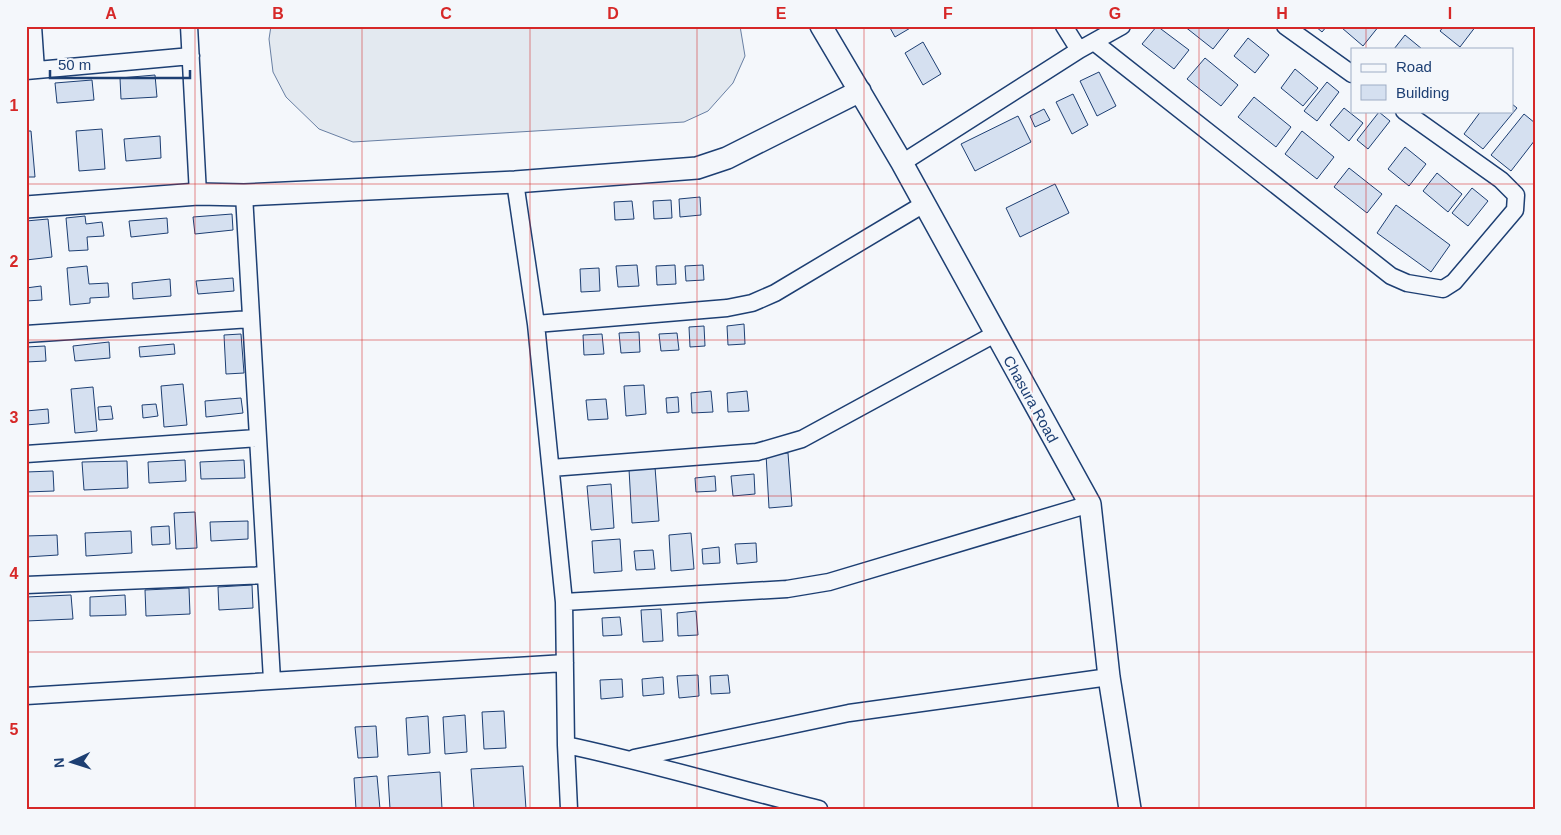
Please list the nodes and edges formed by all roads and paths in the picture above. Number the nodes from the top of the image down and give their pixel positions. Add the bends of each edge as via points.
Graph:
1 (33, 26) edge
2 (189, 26) edge
3 (821, 26) edge
4 (1064, 26) edge
5 (1122, 26) edge
6 (1285, 26) edge
7 (1094, 42) junction
8 (1079, 50) junction
9 (191, 56) junction
10 (31, 70) edge
11 (1351, 73) edge
12 (860, 91) junction
13 (1405, 112) edge
14 (902, 163) junction
15 (515, 182) junction
16 (198, 194) junction
17 (244, 195) junction
18 (924, 204) junction
19 (26, 206) edge
20 (251, 319) junction
21 (536, 324) junction
22 (26, 334) edge
23 (995, 334) junction
24 (258, 438) junction
25 (26, 454) edge
26 (551, 468) junction
27 (1090, 504) junction
28 (266, 575) junction
29 (26, 585) edge
30 (564, 602) junction
31 (565, 663) junction
32 (1109, 677) junction
33 (272, 680) junction
34 (26, 696) edge
35 (566, 745) junction
36 (632, 759) junction
37 (569, 809) edge
38 (819, 809) edge
39 (1130, 809) edge

1 - 10 street
2 - 9 street
3 - 12 street, Chasura Road
4 - 8 street
5 - 7 street
6 - 11 street
7 - 8 street
7 - 13 street via 1391,276 1407,283 1443,289 1454,282 1515,210 1516,195 1501,180
8 - 14 street
9 - 10 street
9 - 16 street
12 - 14 street, Chasura Road
12 - 15 street via 727,158 697,168
14 - 18 street, Chasura Road
15 - 17 street
15 - 21 street
16 - 17 street
16 - 19 street
17 - 20 street
18 - 21 street via 775,293 752,303 727,308
18 - 23 street, Chasura Road
20 - 22 street
20 - 24 street
21 - 26 street
23 - 26 street via 802,439 777,447 757,452
23 - 27 street, Chasura Road
24 - 25 street
24 - 28 street
26 - 30 street
27 - 30 street via 829,582 787,589
27 - 32 street, Chasura Road
28 - 29 street
28 - 33 street
30 - 31 street
31 - 33 street
31 - 35 street
32 - 36 street via 849,714
32 - 39 street, Chasura Road
33 - 34 street
35 - 36 street
35 - 37 street
36 - 38 street

